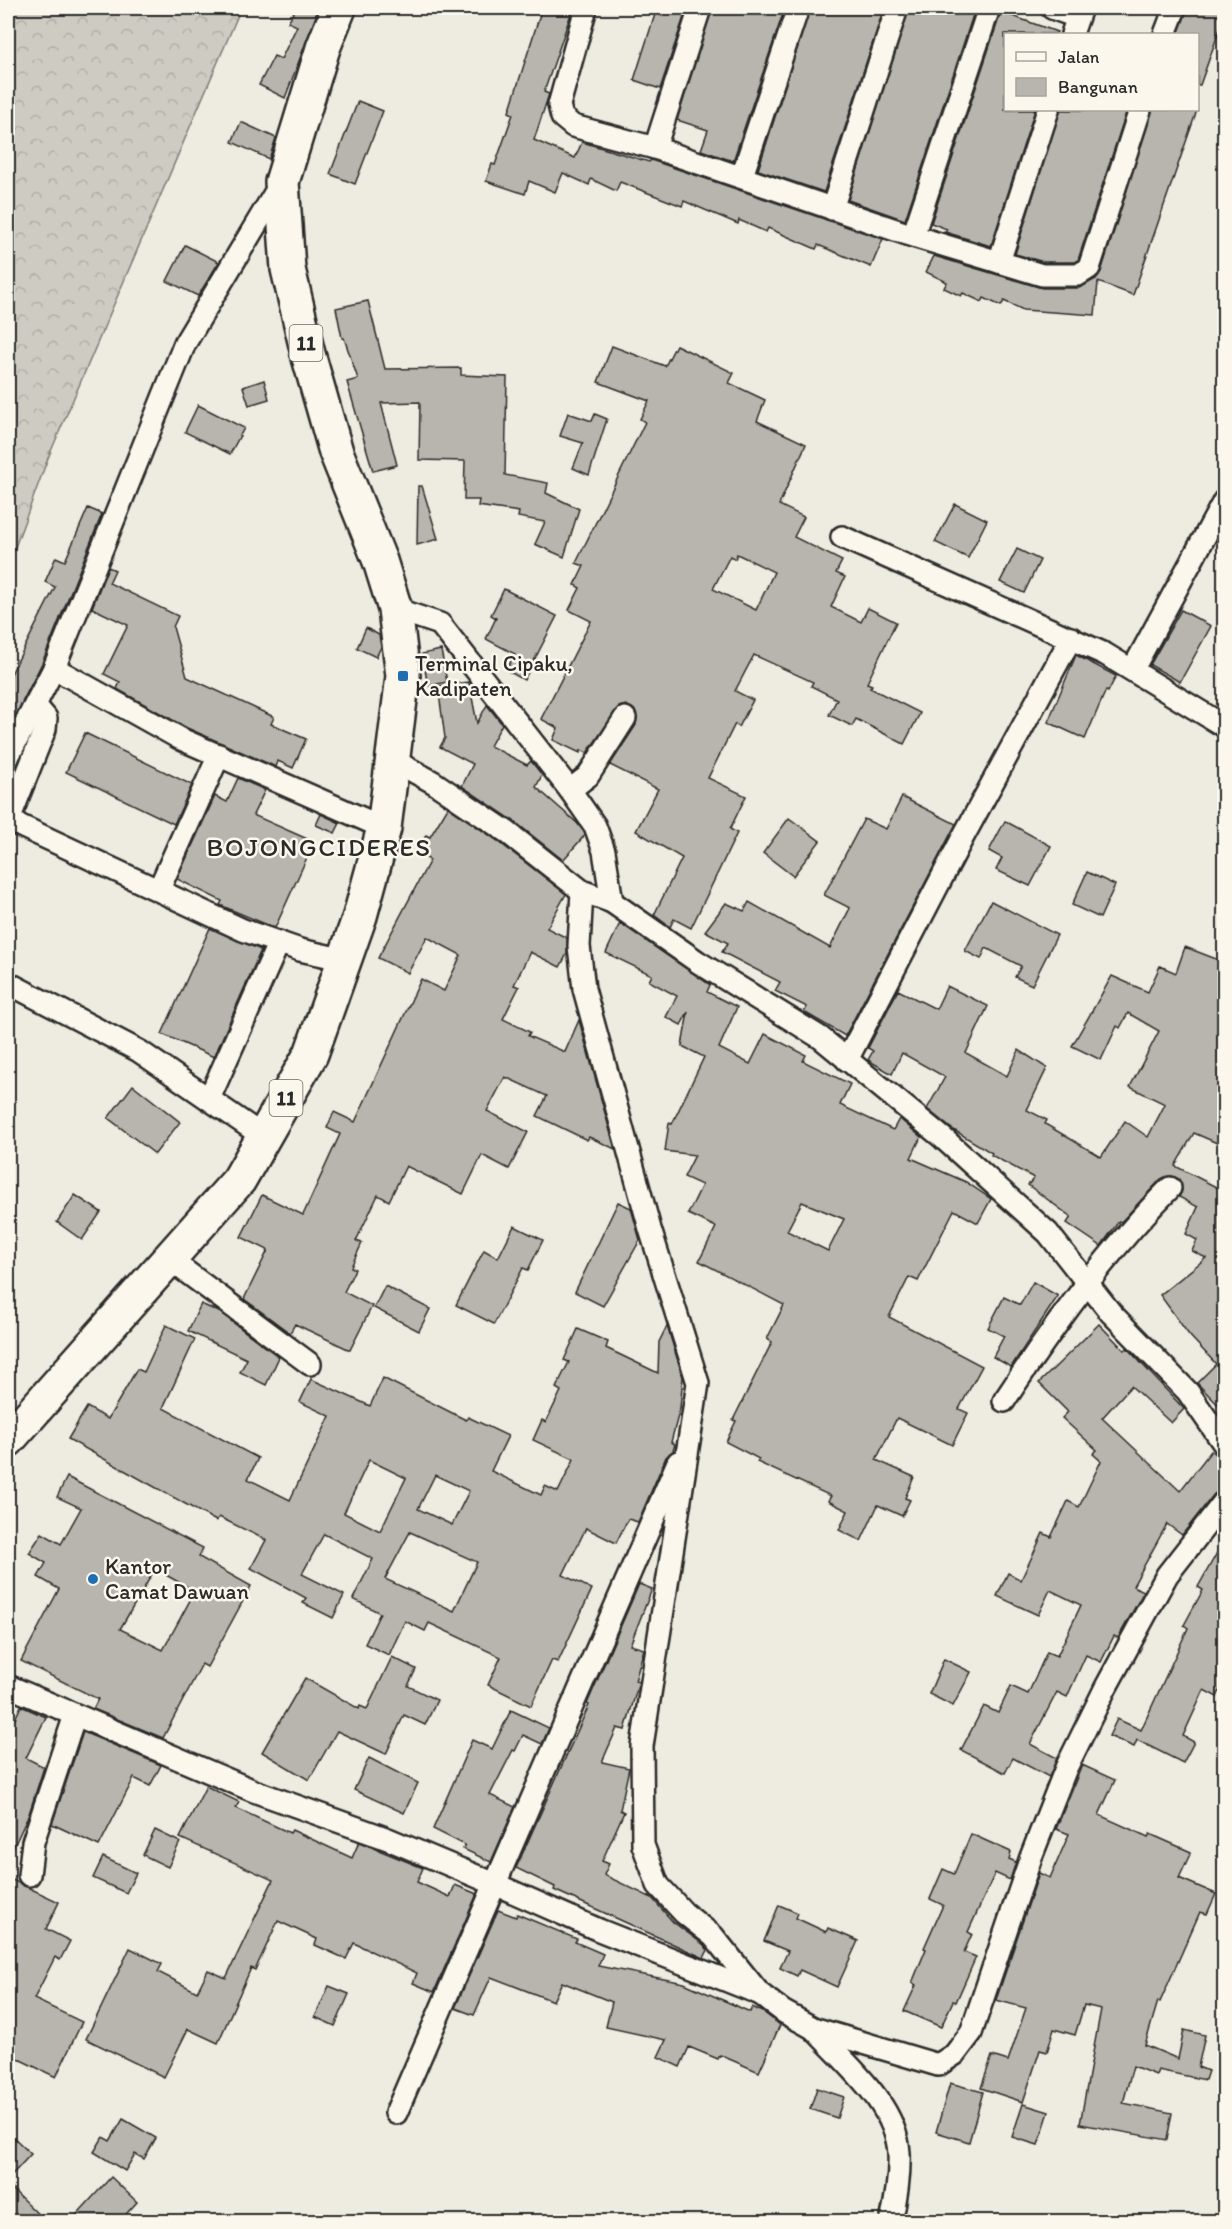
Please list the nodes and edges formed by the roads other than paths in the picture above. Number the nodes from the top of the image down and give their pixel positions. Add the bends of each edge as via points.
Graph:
1 (339, 8) edge
2 (586, 8) edge
3 (700, 8) edge
4 (798, 8) edge
5 (897, 8) edge
6 (989, 8) edge
7 (1052, 8) edge
8 (1174, 8) edge
9 (1077, 20) edge
10 (1165, 33) edge
11 (1048, 111) edge
12 (1140, 111) edge
13 (655, 148) junction
14 (742, 176) junction
15 (282, 182) junction
16 (832, 208) junction
17 (914, 236) junction
18 (999, 261) junction
19 (1224, 501) edge
20 (842, 537) dead end
21 (395, 609) junction
22 (1071, 638) junction
23 (54, 668) junction
24 (1133, 669) junction
25 (35, 705) junction
26 (625, 718) dead end
27 (1224, 726) edge
28 (219, 755) junction
29 (8, 757) edge
30 (391, 759) junction
31 (570, 790) junction
32 (8, 821) edge
33 (384, 828) junction
34 (159, 889) junction
35 (582, 891) junction
36 (612, 902) junction
37 (279, 942) junction
38 (346, 960) junction
39 (8, 983) edge
40 (847, 1060) junction
41 (209, 1099) junction
42 (264, 1137) junction
43 (1170, 1188) dead end
44 (169, 1259) junction
45 (1089, 1285) junction
46 (310, 1364) dead end
47 (1004, 1401) dead end
48 (690, 1434) junction
49 (8, 1440) edge
50 (1224, 1444) edge
51 (1224, 1502) edge
52 (8, 1686) edge
53 (75, 1715) junction
54 (29, 1875) dead end
55 (495, 1884) junction
56 (759, 1993) junction
57 (813, 2028) junction
58 (396, 2113) dead end
59 (891, 2222) edge

1 - 15 highway, 11
2 - 13 street via 559,105 562,117 590,132
3 - 13 street
4 - 14 street
5 - 16 street
6 - 17 street
7 - 9 street
8 - 10 street
11 - 18 street
12 - 18 street via 1087,272 1042,275
13 - 14 street
14 - 16 street
15 - 21 highway, 11 via 288,269 308,354 336,452
15 - 23 street via 185,343
16 - 17 street
17 - 18 street
19 - 24 street
20 - 22 street
21 - 30 highway, 11 via 403,676
21 - 31 street via 440,624
22 - 24 street
22 - 40 street
23 - 25 street
23 - 28 street via 181,739
24 - 27 street
25 - 29 street
25 - 32 street via 46,718 45,729
26 - 31 street via 595,768
28 - 33 street
28 - 34 street
30 - 33 highway, 11
30 - 35 street via 507,832
31 - 36 street via 598,834
32 - 34 street
33 - 38 highway, 11
34 - 37 street via 243,930
35 - 36 street
35 - 48 street via 579,946 584,989 650,1229 698,1383
36 - 40 street via 698,962 820,1038
37 - 38 street
37 - 41 street
38 - 42 highway, 11 via 311,1054
39 - 41 street via 139,1052
40 - 45 street via 943,1138 1048,1233
41 - 42 street
42 - 44 highway, 11 via 239,1180
43 - 45 street via 1145,1212
44 - 46 street
44 - 49 highway, 11
45 - 47 street via 1051,1329
45 - 50 street via 1188,1392
48 - 55 street
48 - 56 street via 642,1746 643,1845 658,1885 713,1936
51 - 57 street via 1167,1575 1066,1768 971,2033 955,2054 938,2065
52 - 53 street
53 - 54 street via 33,1842
53 - 55 street via 254,1791 388,1839
55 - 56 street via 598,1930
55 - 58 street
56 - 57 street
57 - 59 street via 888,2117 899,2152

